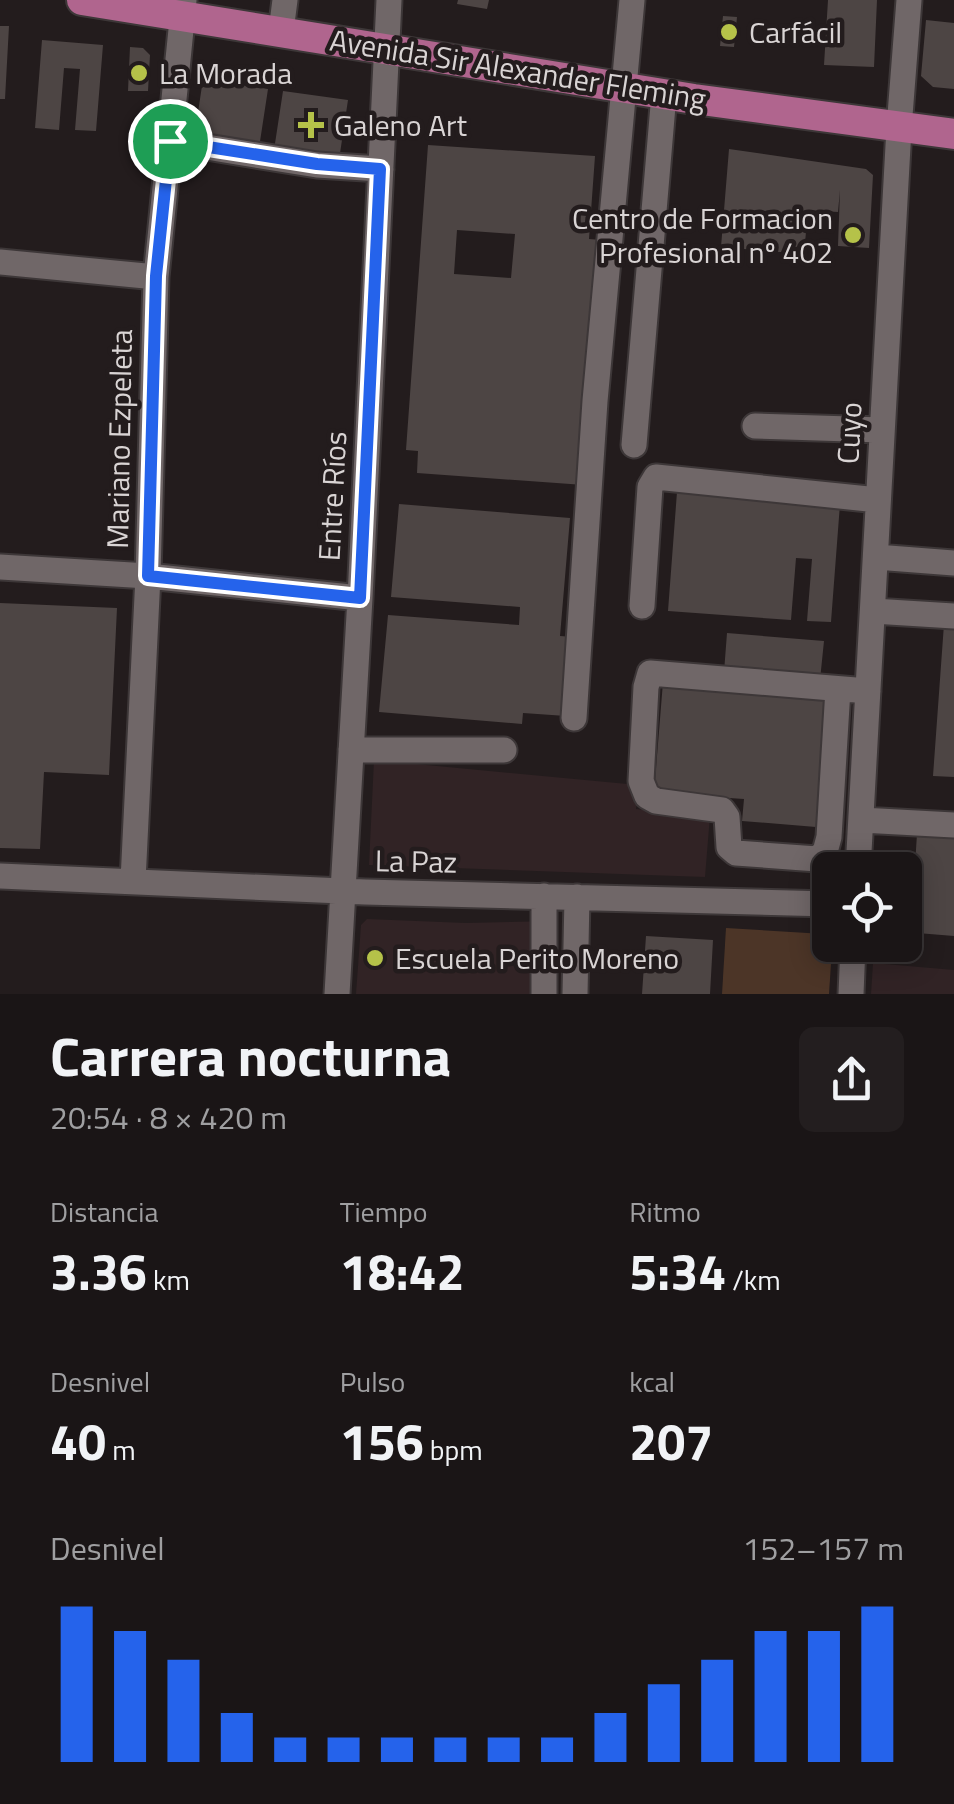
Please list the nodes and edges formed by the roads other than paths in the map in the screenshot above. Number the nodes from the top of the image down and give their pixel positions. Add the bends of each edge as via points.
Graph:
1 (82, 0) edge
2 (284, 0) edge
3 (389, 0) edge
4 (632, 0) edge
5 (909, 0) edge
6 (184, 8) edge
7 (282, 31) junction
8 (386, 48) junction
9 (626, 88) junction
10 (664, 94) junction
11 (898, 128) junction
12 (954, 134) edge
13 (170, 141) junction
14 (380, 169) junction
15 (0, 262) edge
16 (156, 276) junction
17 (755, 426) dead end
18 (882, 430) junction
19 (634, 445) dead end
20 (878, 500) junction
21 (876, 558) junction
22 (954, 563) edge
23 (0, 567) edge
24 (148, 576) junction
25 (360, 598) junction
26 (642, 606) dead end
27 (872, 611) junction
28 (954, 616) edge
29 (838, 689) junction
30 (868, 691) junction
31 (574, 718) dead end
32 (351, 750) junction
33 (504, 750) dead end
34 (860, 820) junction
35 (954, 824) edge
36 (826, 852) edge
37 (859, 852) edge
38 (812, 859) edge
39 (0, 876) edge
40 (133, 882) junction
41 (340, 891) junction
42 (544, 896) junction
43 (577, 897) junction
44 (812, 904) edge
45 (853, 962) edge
46 (337, 994) edge
47 (544, 994) edge
48 (575, 994) edge
49 (851, 994) edge

1 - 6 main road, Avenida Sir Alexander Fleming
2 - 7 street
3 - 8 street, Entre Ríos
4 - 9 street
5 - 11 street, Cuyo
6 - 7 main road, Avenida Sir Alexander Fleming
6 - 13 street, Mariano Ezpeleta
7 - 8 main road, Avenida Sir Alexander Fleming
8 - 9 main road, Avenida Sir Alexander Fleming
8 - 14 street, Entre Ríos
9 - 10 main road, Avenida Sir Alexander Fleming
9 - 31 street via 595,401
10 - 11 main road, Avenida Sir Alexander Fleming
10 - 19 street
11 - 12 main road, Avenida Sir Alexander Fleming
11 - 18 street, Cuyo
13 - 14 street
13 - 16 street, Mariano Ezpeleta
14 - 25 street, Entre Ríos
15 - 16 street
16 - 24 street, Mariano Ezpeleta
17 - 18 street
18 - 20 street, Cuyo
20 - 21 street, Cuyo
20 - 26 street via 656,477
21 - 22 street
21 - 27 street, Cuyo
23 - 24 street
24 - 25 street
24 - 40 street, Mariano Ezpeleta
25 - 32 street, Entre Ríos
27 - 28 street
27 - 30 street, Cuyo
29 - 30 street
29 - 36 street
29 - 38 street via 647,677 641,782 647,796 722,810 736,853
30 - 34 street, Cuyo
32 - 33 street
32 - 41 street, Entre Ríos
34 - 35 street
34 - 37 street, Cuyo
39 - 40 street, La Paz
40 - 41 street, La Paz
41 - 42 street, La Paz
41 - 46 street, Entre Ríos
42 - 43 street, La Paz
42 - 47 street
43 - 44 street, La Paz
43 - 48 street
45 - 49 street

